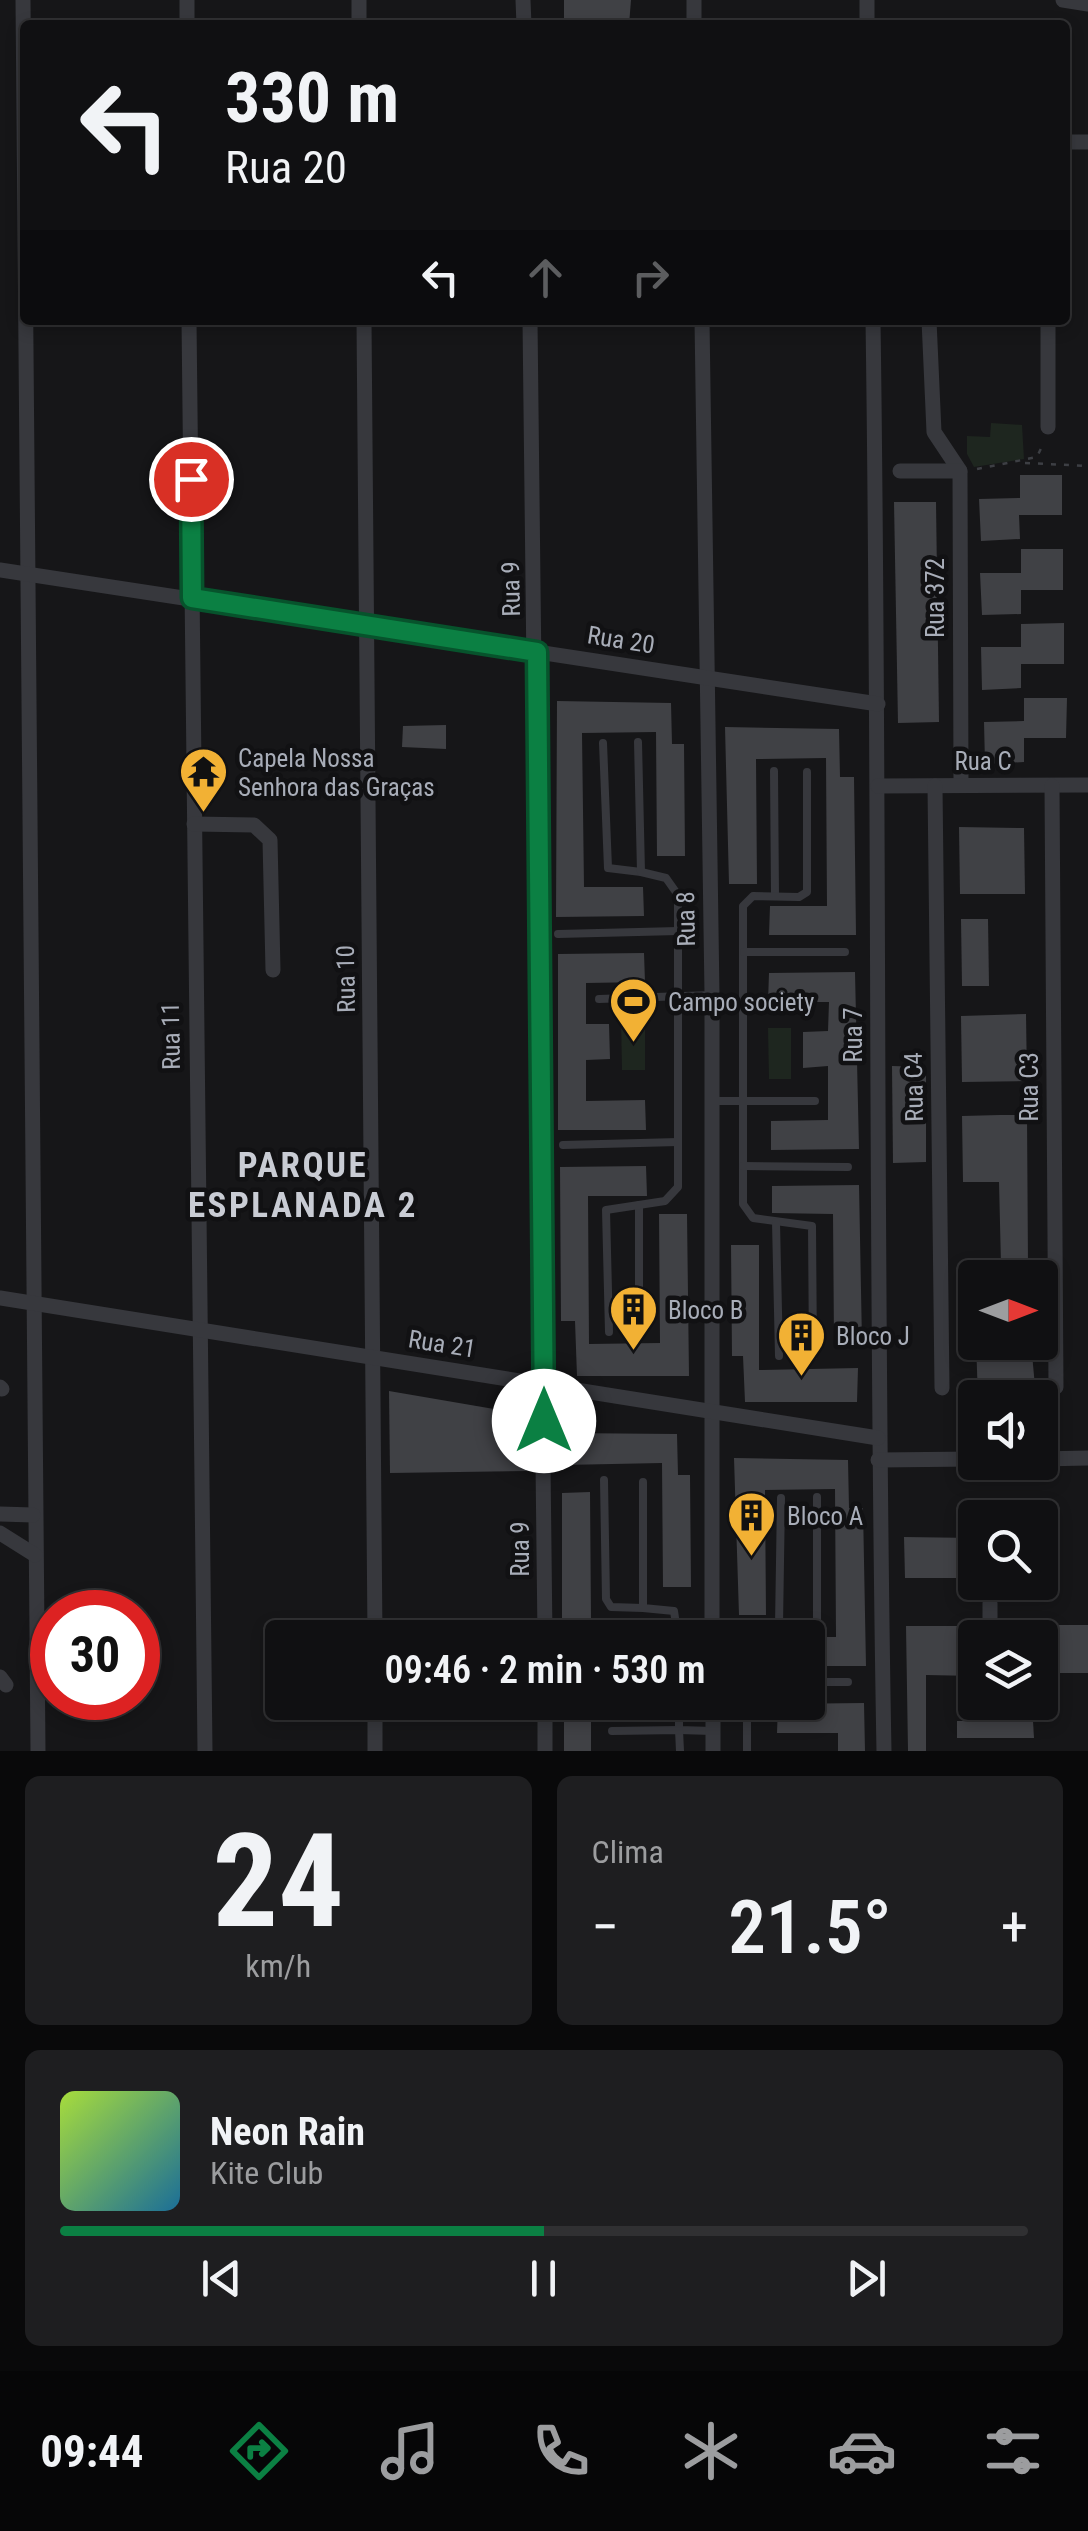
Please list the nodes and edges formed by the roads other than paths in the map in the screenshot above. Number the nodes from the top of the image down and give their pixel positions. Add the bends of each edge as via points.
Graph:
1 (1063, 0) edge
2 (1088, 4) edge
3 (25, 325) edge
4 (189, 325) edge
5 (364, 325) edge
6 (530, 325) edge
7 (702, 325) edge
8 (873, 325) edge
9 (929, 325) edge
10 (1048, 325) edge
11 (1048, 427) road end
12 (900, 471) dead end
13 (960, 471) junction
14 (0, 570) edge
15 (26, 574) junction
16 (192, 598) junction
17 (368, 627) junction
18 (537, 652) junction
19 (709, 679) junction
20 (878, 704) junction
21 (638, 742) dead end
22 (603, 743) dead end
23 (774, 771) dead end
24 (806, 772) dead end
25 (1088, 785) edge
26 (878, 786) junction
27 (935, 786) junction
28 (961, 786) junction
29 (1052, 786) junction
30 (194, 824) junction
31 (641, 872) junction
32 (775, 896) junction
33 (678, 931) junction
34 (558, 934) dead end
35 (744, 952) junction
36 (845, 952) dead end
37 (272, 970) dead end
38 (712, 995) junction
39 (678, 996) junction
40 (599, 998) dead end
41 (713, 1101) junction
42 (744, 1101) junction
43 (815, 1101) dead end
44 (678, 1142) junction
45 (564, 1146) dead end
46 (743, 1166) junction
47 (848, 1167) dead end
48 (638, 1205) junction
49 (776, 1222) junction
50 (0, 1298) edge
51 (31, 1303) junction
52 (198, 1332) junction
53 (609, 1332) dead end
54 (639, 1334) dead end
55 (779, 1356) dead end
56 (813, 1356) dead end
57 (374, 1360) junction
58 (1056, 1380) edge
59 (544, 1385) junction
60 (942, 1388) dead end
61 (710, 1414) junction
62 (878, 1438) junction
63 (1058, 1458) edge
64 (1088, 1458) edge
65 (958, 1459) edge
66 (878, 1460) junction
67 (604, 1480) dead end
68 (643, 1482) dead end
69 (817, 1497) dead end
70 (781, 1498) dead end
71 (0, 1514) edge
72 (33, 1515) junction
73 (0, 1533) edge
74 (34, 1555) junction
75 (990, 1602) dead end
76 (643, 1608) junction
77 (375, 1620) edge
78 (545, 1620) edge
79 (675, 1620) edge
80 (712, 1620) edge
81 (779, 1620) edge
82 (816, 1620) edge
83 (990, 1620) edge
84 (825, 1682) edge
85 (848, 1682) dead end
86 (375, 1720) edge
87 (545, 1720) edge
88 (679, 1720) edge
89 (713, 1720) edge
90 (747, 1720) edge
91 (679, 1730) junction
92 (713, 1730) junction
93 (612, 1731) dead end
94 (38, 1751) edge
95 (205, 1751) edge
96 (375, 1751) edge
97 (545, 1751) edge
98 (680, 1751) edge
99 (713, 1751) edge
100 (747, 1751) edge
101 (884, 1751) edge

1 - 2 street
3 - 15 street
4 - 16 street, Rua 11
5 - 17 street, Rua 10
6 - 18 street, Rua 9
7 - 19 street, Rua 8
8 - 20 street, Rua 7
9 - 13 street via 934,432
10 - 11 street
12 - 13 street
13 - 28 street, Rua 372
14 - 15 street, Rua 20
15 - 16 street, Rua 20
15 - 51 street
16 - 17 street, Rua 20
16 - 30 street, Rua 11
17 - 18 street, Rua 20
17 - 57 street, Rua 10
18 - 19 street, Rua 20
18 - 59 street, Rua 9
19 - 20 street, Rua 20
19 - 38 street, Rua 8
20 - 26 street, Rua 7
21 - 31 lane
22 - 31 lane via 608,868
23 - 32 lane
24 - 32 lane via 807,892
25 - 29 street, Rua C
26 - 27 street, Rua C
26 - 62 street, Rua 7
27 - 28 street, Rua C
27 - 60 street, Rua C4
28 - 29 street, Rua C
29 - 58 street, Rua C3
30 - 37 street via 254,825 270,840
30 - 52 street, Rua 11
31 - 33 lane via 674,884
32 - 35 lane via 744,901
33 - 34 lane
33 - 39 lane
35 - 36 lane
35 - 42 lane
38 - 39 lane
38 - 41 street, Rua 8
39 - 40 lane
39 - 44 lane
41 - 42 lane
41 - 61 street, Rua 8
42 - 43 lane
42 - 46 lane
44 - 45 lane
44 - 48 lane via 674,1196
46 - 47 lane
46 - 49 lane via 746,1212
48 - 53 lane via 606,1210
48 - 54 lane
49 - 55 lane
49 - 56 lane via 812,1226
50 - 51 street, Rua 21
51 - 52 street, Rua 21
51 - 72 street
52 - 57 street, Rua 21
52 - 95 street, Rua 11
57 - 59 street, Rua 21
57 - 77 street, Rua 10
59 - 61 street, Rua 21
59 - 78 street, Rua 9
61 - 62 street, Rua 21
61 - 80 street, Rua 8
62 - 66 street, Rua 7
63 - 64 street
65 - 66 street
66 - 101 street, Rua 7
67 - 76 lane via 606,1599 612,1607
68 - 76 lane
69 - 82 lane
70 - 81 lane
71 - 72 street
72 - 74 street
73 - 74 street
74 - 94 street
75 - 83 street
76 - 79 lane via 674,1611
84 - 85 lane
86 - 96 street
87 - 97 street
88 - 91 lane
89 - 92 street
90 - 100 lane
91 - 92 lane
91 - 93 lane
91 - 98 lane
92 - 99 street

